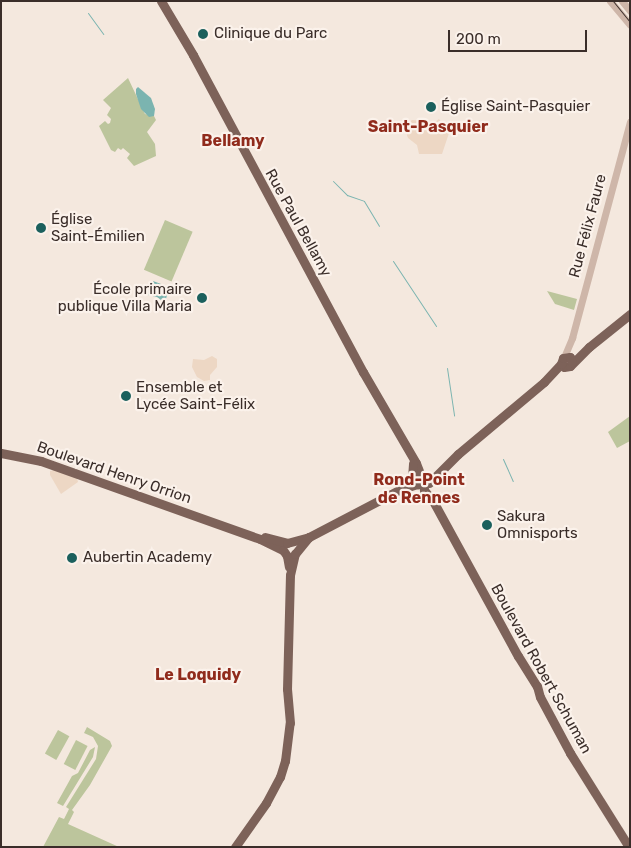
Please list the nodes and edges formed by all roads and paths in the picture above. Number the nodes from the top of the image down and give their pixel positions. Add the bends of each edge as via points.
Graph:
1 (161, 1) edge
2 (610, 1) edge
3 (622, 1) edge
4 (630, 11) edge
5 (630, 25) edge
6 (630, 122) edge
7 (630, 314) edge
8 (567, 361) junction
9 (1, 453) edge
10 (421, 479) junction
11 (290, 550) junction
12 (234, 847) edge
13 (630, 847) edge

1 - 10 main road, Rue Paul Bellamy
2 - 5 street
3 - 4 street
6 - 8 street, Rue Félix Faure
7 - 8 main road
8 - 10 main road via 447,464
9 - 11 main road, Boulevard Henry Orrion via 41,461
10 - 11 main road
10 - 13 main road, Boulevard Robert Schuman via 518,656 538,686 540,697 579,769
11 - 12 main road via 290,723 287,750 282,772 269,796

